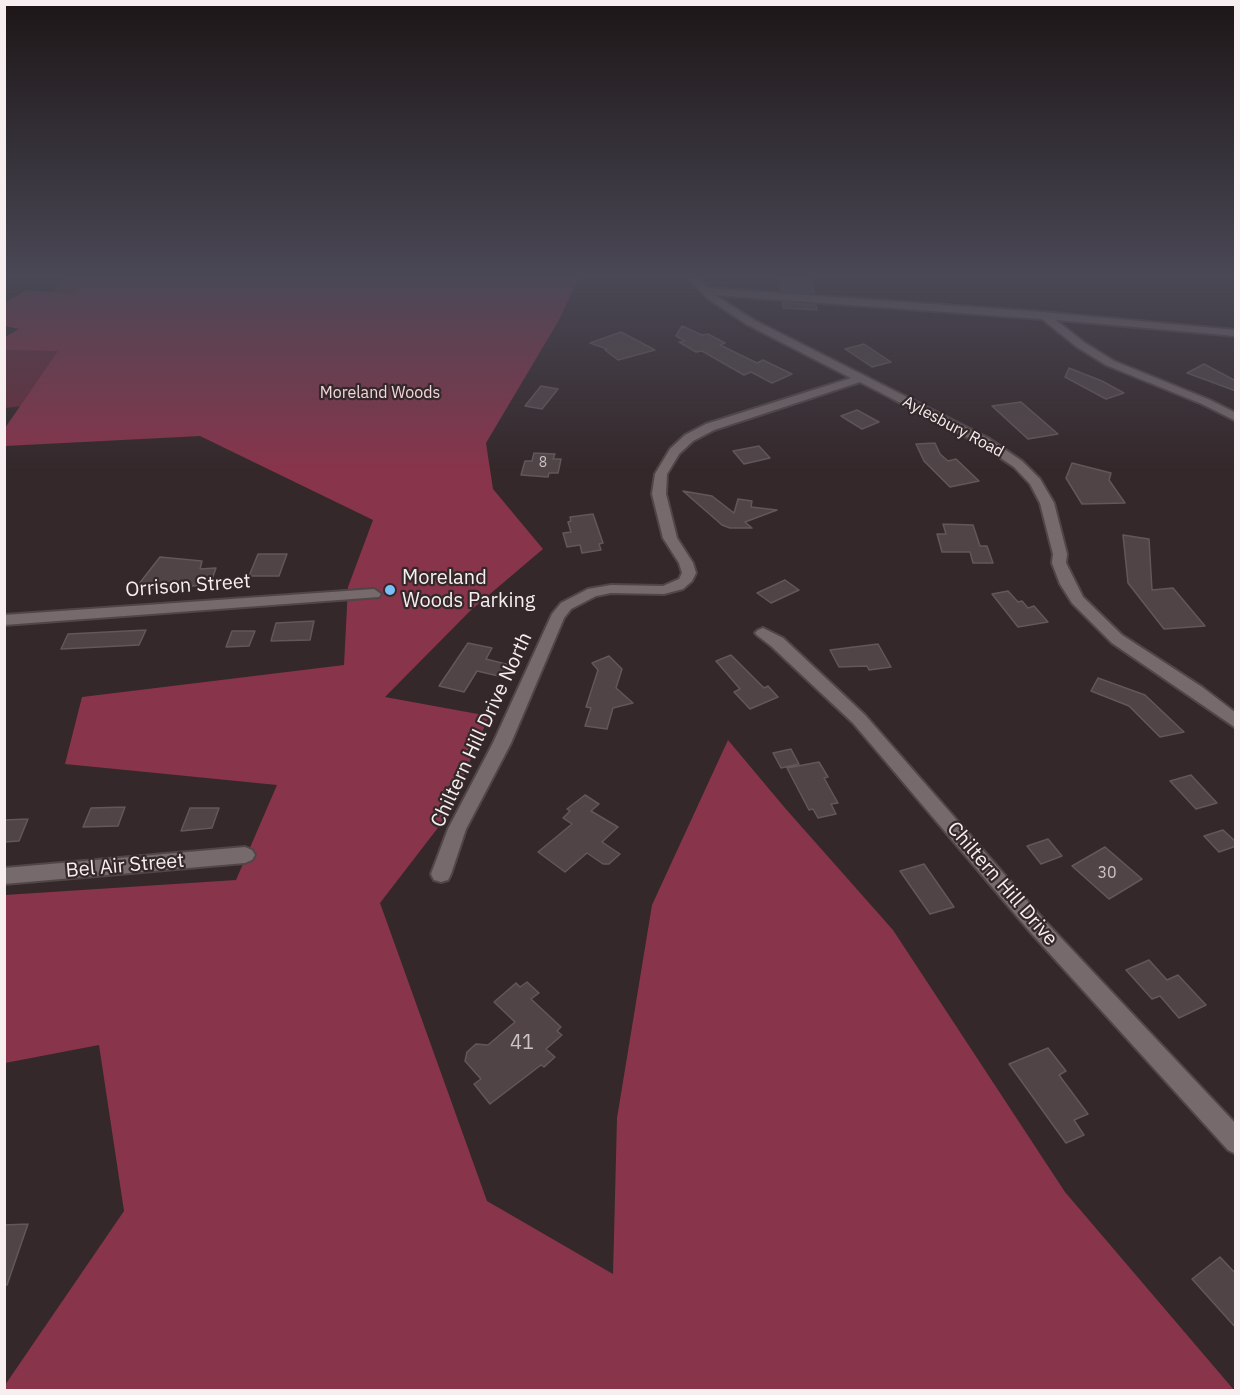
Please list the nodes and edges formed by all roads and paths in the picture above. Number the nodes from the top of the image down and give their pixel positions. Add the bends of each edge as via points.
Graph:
1 (786, 340) edge
2 (1075, 340) edge
3 (861, 378) junction
4 (1236, 418) edge
5 (374, 594) dead end
6 (4, 620) edge
7 (763, 633) dead end
8 (1236, 722) edge
9 (245, 855) dead end
10 (441, 874) dead end
11 (4, 876) edge
12 (1236, 1142) edge

1 - 3 street, Aylesbury Road
2 - 4 street via 1110,363
3 - 8 street, Aylesbury Road via 984,441 1018,464 1045,498 1059,563 1077,600 1117,639
3 - 10 street, Chiltern Hill Drive North via 710,427 674,452 661,474 660,504 670,538 686,564 685,581 664,590 593,592 566,606 557,617 502,743 457,829
5 - 6 street, Orrison Street
7 - 12 street, Chiltern Hill Drive via 859,718 1038,927
9 - 11 street, Bel Air Street

